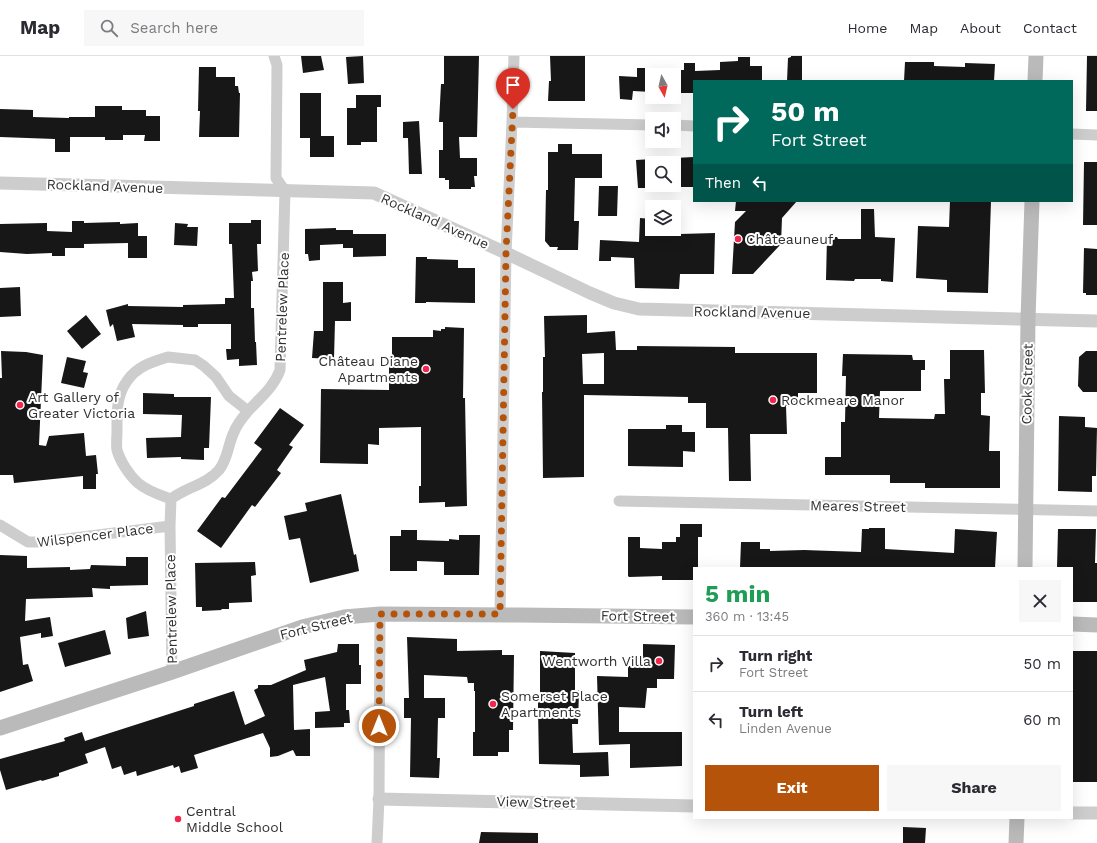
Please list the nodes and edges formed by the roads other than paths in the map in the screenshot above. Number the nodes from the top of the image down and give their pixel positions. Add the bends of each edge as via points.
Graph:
1 (274, 56) edge
2 (514, 56) edge
3 (1036, 56) edge
4 (1035, 80) edge
5 (512, 122) junction
6 (645, 125) edge
7 (681, 125) edge
8 (693, 126) edge
9 (1073, 134) edge
10 (1097, 134) edge
11 (0, 183) edge
12 (285, 190) junction
13 (1032, 202) edge
14 (506, 253) junction
15 (1028, 319) junction
16 (1097, 321) edge
17 (248, 411) junction
18 (171, 499) junction
19 (619, 501) dead end
20 (1026, 510) junction
21 (1097, 511) edge
22 (0, 525) edge
23 (170, 526) junction
24 (1025, 567) edge
25 (380, 614) junction
26 (500, 614) junction
27 (693, 617) edge
28 (1073, 624) edge
29 (1097, 625) edge
30 (172, 672) junction
31 (0, 728) edge
32 (379, 799) junction
33 (693, 806) edge
34 (1073, 813) edge
35 (1097, 813) edge
36 (1017, 819) edge
37 (377, 843) edge
38 (1016, 843) edge

1 - 12 street via 277,65 276,178
2 - 5 street
3 - 4 main road
5 - 6 street
5 - 14 street
7 - 8 street
9 - 10 street
11 - 12 street, Rockland Avenue
12 - 14 street, Rockland Avenue via 374,193
12 - 17 street, Pentrelew Place via 280,370 270,388
13 - 15 main road, Cook Street
14 - 15 street, Rockland Avenue via 590,293 614,303 639,309
14 - 26 street
15 - 16 street, Rockland Avenue
15 - 20 main road, Cook Street
17 - 18 street, Pentrelew Place via 234,431 220,469 208,480 180,492
17 - 18 street via 229,396 216,377 195,360 168,357 150,362 127,380 117,408 118,450 125,467 138,483
18 - 23 street, Pentrelew Place
19 - 20 street, Meares Street
20 - 21 street, Meares Street
20 - 24 main road, Cook Street
22 - 23 street, Wilspencer Place via 28,542
23 - 30 street, Pentrelew Place
25 - 26 main road, Fort Street
25 - 30 main road, Fort Street via 344,617 302,627
25 - 32 street
26 - 27 main road, Fort Street
28 - 29 main road
30 - 31 main road, Fort Street
32 - 33 street, View Street
32 - 37 street
34 - 35 street
36 - 38 main road

